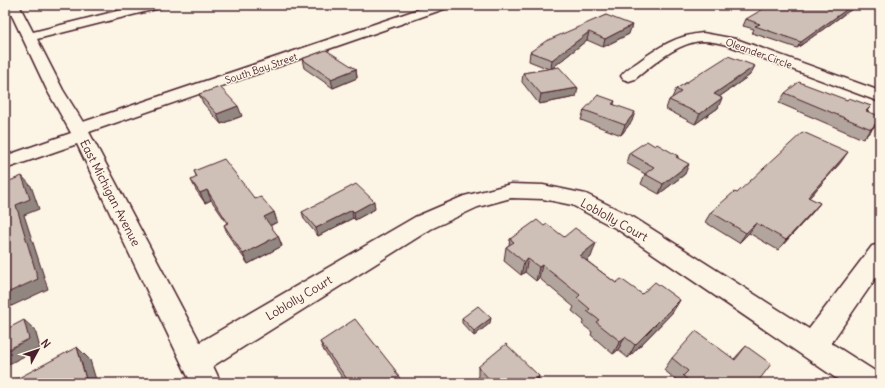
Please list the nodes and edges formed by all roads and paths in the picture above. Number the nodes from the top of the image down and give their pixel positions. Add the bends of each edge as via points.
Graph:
1 (13, 5) edge
2 (156, 5) edge
3 (443, 5) edge
4 (28, 37) junction
5 (628, 76) dead end
6 (880, 98) edge
7 (80, 133) junction
8 (5, 163) edge
9 (880, 253) edge
10 (812, 347) junction
11 (195, 361) junction
12 (206, 383) edge
13 (868, 383) edge

1 - 4 street, East Michigan Avenue
2 - 4 street
3 - 7 street, South Bay Street
4 - 7 street, East Michigan Avenue
5 - 6 street, Oleander Circle via 674,45 701,37 712,37
7 - 8 street, South Bay Street
7 - 11 street, East Michigan Avenue
9 - 10 street
10 - 11 street, Loblolly Court via 625,223 578,199 543,192 512,191 472,201 423,223
10 - 13 street, Loblolly Court
11 - 12 street, East Michigan Avenue

